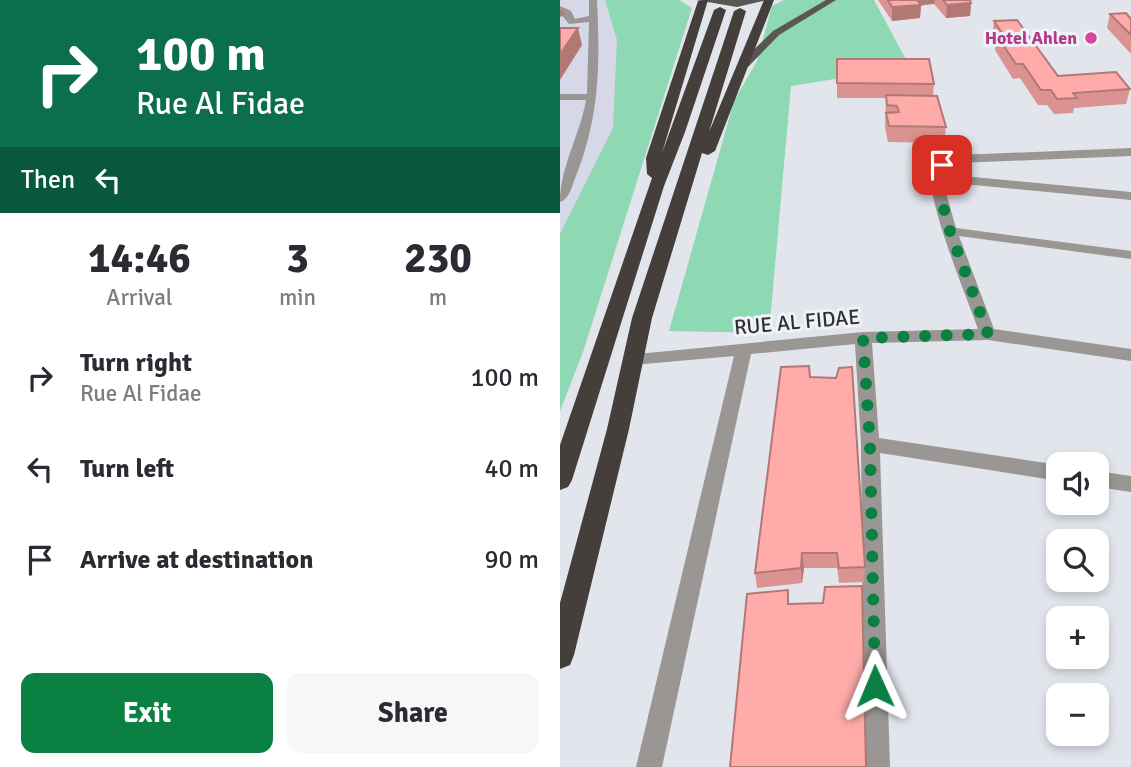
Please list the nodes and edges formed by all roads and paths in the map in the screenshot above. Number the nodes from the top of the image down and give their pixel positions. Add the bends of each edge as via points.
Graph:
1 (568, 0) edge
2 (593, 0) edge
3 (702, 0) edge
4 (763, 0) edge
5 (769, 0) edge
6 (832, 0) edge
7 (560, 7) edge
8 (720, 10) dead end
9 (740, 11) dead end
10 (594, 18) junction
11 (572, 22) junction
12 (560, 24) edge
13 (744, 65) junction
14 (560, 97) edge
15 (592, 103) junction
16 (560, 107) edge
17 (1131, 152) edge
18 (935, 177) junction
19 (688, 178) junction
20 (656, 186) junction
21 (1131, 196) edge
22 (560, 198) edge
23 (950, 231) junction
24 (1131, 255) edge
25 (988, 334) junction
26 (863, 338) junction
27 (744, 348) junction
28 (1131, 355) edge
29 (633, 359) junction
30 (870, 444) junction
31 (1046, 471) edge
32 (560, 480) edge
33 (1109, 481) edge
34 (1131, 484) edge
35 (560, 655) edge
36 (649, 767) edge
37 (877, 767) edge

1 - 7 street
2 - 10 street
3 - 4 main road via 737,4
3 - 20 highway via 653,158
5 - 13 highway
6 - 13 main road via 776,33
7 - 11 street
8 - 20 highway
9 - 19 highway
10 - 11 street
10 - 15 street via 589,43
11 - 12 street
13 - 19 highway via 712,146
14 - 15 street
15 - 16 street
15 - 22 street
17 - 18 street via 957,159 936,168
18 - 21 street
18 - 23 street
19 - 29 highway
20 - 32 highway
23 - 24 street
23 - 25 street
25 - 26 street, RUE AL FIDAE
25 - 28 street, RUE AL FIDAE
26 - 27 street, RUE AL FIDAE
26 - 30 street
27 - 29 street, RUE AL FIDAE
27 - 36 street
29 - 35 highway
30 - 31 street
30 - 37 street
33 - 34 street

